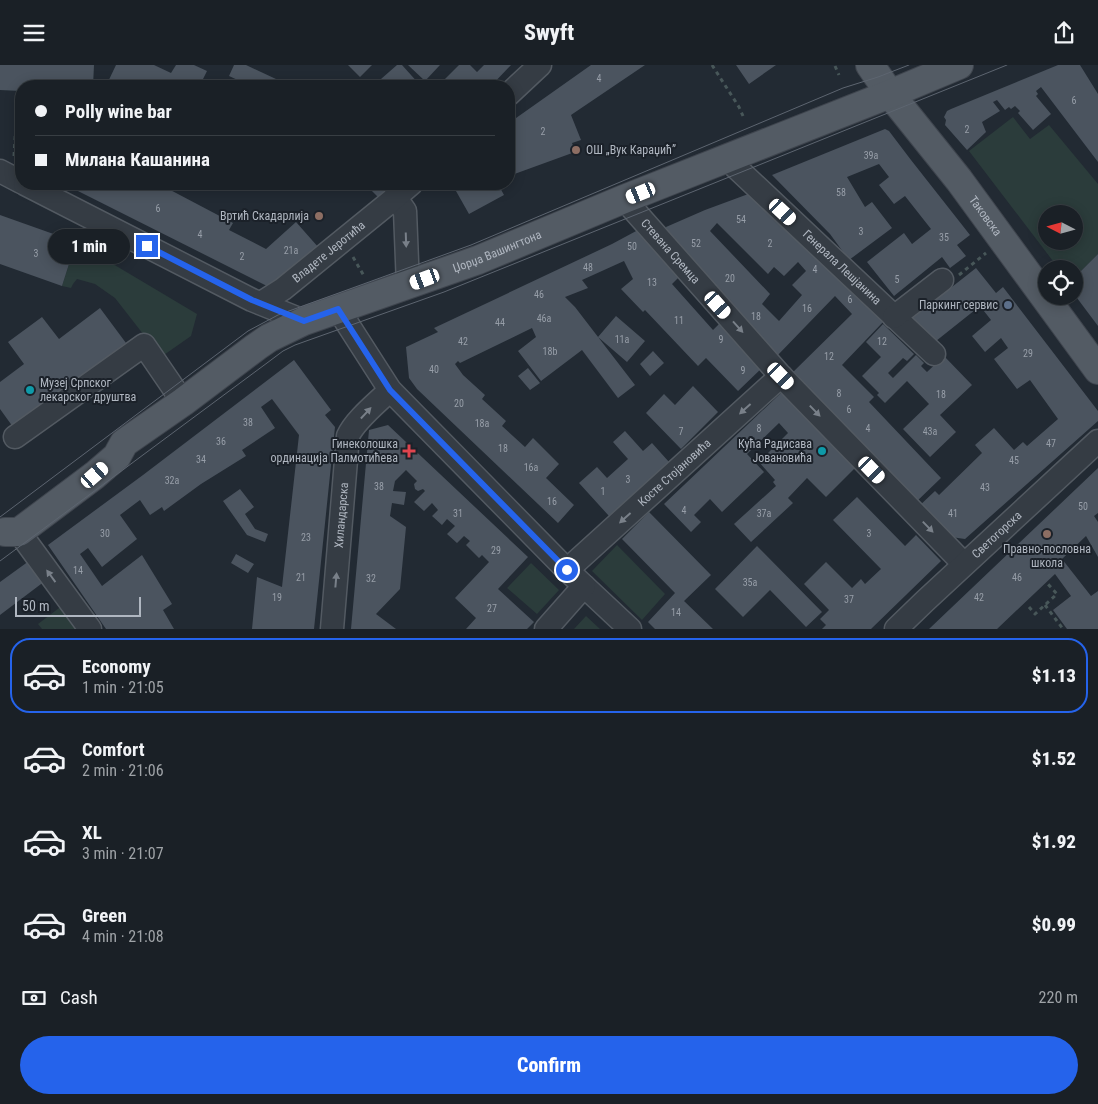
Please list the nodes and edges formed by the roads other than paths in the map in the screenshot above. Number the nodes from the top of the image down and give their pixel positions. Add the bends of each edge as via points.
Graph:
1 (540, 65) edge
2 (870, 65) edge
3 (959, 65) edge
4 (515, 88) edge
5 (890, 94) junction
6 (727, 159) junction
7 (0, 171) edge
8 (15, 179) edge
9 (37, 190) edge
10 (403, 191) edge
11 (624, 199) junction
12 (942, 280) road end
13 (408, 285) junction
14 (260, 303) junction
15 (338, 309) junction
16 (894, 317) junction
17 (304, 321) junction
18 (934, 354) dead end
19 (1098, 370) edge
20 (781, 376) junction
21 (390, 390) junction
22 (183, 402) junction
23 (15, 437) dead end
24 (1098, 441) edge
25 (8, 533) edge
26 (964, 564) junction
27 (567, 570) junction
28 (584, 586) junction
29 (90, 629) edge
30 (332, 629) edge
31 (546, 629) edge
32 (630, 629) edge
33 (896, 629) edge

1 - 4 street
2 - 5 main road, Таковска
3 - 5 main road, Џорџа Вашингтона
5 - 6 main road, Џорџа Вашингтона
5 - 19 main road, Таковска via 959,180
6 - 11 main road, Џорџа Вашингтона
6 - 16 street, Генерала Лешјанина
7 - 8 street
9 - 14 street
10 -> 13 street, Владете Јеротића
10 - 14 street, Владете Јеротића via 283,289
11 - 13 main road, Џорџа Вашингтона via 478,261
11 -> 20 street, Стевана Сремца
12 - 16 street
13 - 15 main road, Џорџа Вашингтона
14 - 17 street
15 - 17 main road, Џорџа Вашингтона
15 - 21 street
16 - 18 street, Генерала Лешјанина
17 - 22 main road, Џорџа Вашингтона via 262,342
20 -> 26 street, Стевана Сремца
20 -> 27 street, Косте Стојановића
21 - 27 street
30 -> 21 street, Хиландарска via 348,436
22 - 23 street via 144,345
22 - 25 main road, Џорџа Вашингтона via 124,443 117,456 95,475
24 - 26 street, Светогорска
29 -> 25 street
26 - 33 street, Светогорска
27 - 28 street
28 - 31 street
28 - 32 street

